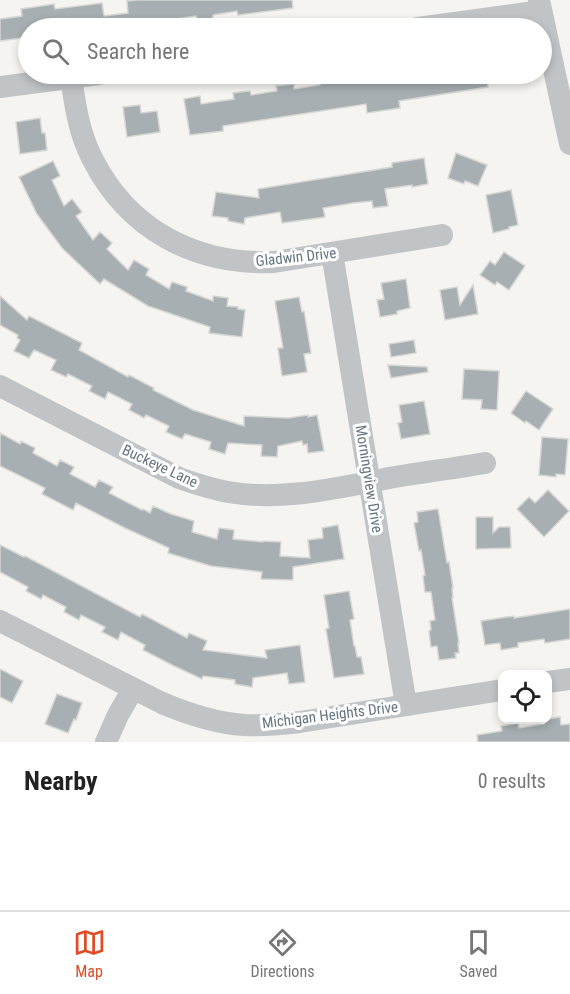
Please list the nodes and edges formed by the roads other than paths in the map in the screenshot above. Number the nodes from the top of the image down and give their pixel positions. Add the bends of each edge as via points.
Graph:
1 (540, 6) edge
2 (473, 18) edge
3 (552, 61) edge
4 (24, 84) edge
5 (72, 84) edge
6 (0, 87) edge
7 (570, 144) edge
8 (442, 235) dead end
9 (333, 253) junction
10 (0, 386) edge
11 (484, 463) dead end
12 (369, 482) junction
13 (0, 621) edge
14 (570, 678) edge
15 (552, 681) edge
16 (133, 689) junction
17 (498, 691) edge
18 (406, 705) junction
19 (302, 732) edge
20 (106, 742) edge

1 - 2 street
3 - 7 street
4 - 6 street
5 - 9 street, Gladwin Drive via 92,158 122,201 159,234 184,247 240,262 274,262
8 - 9 street, Gladwin Drive
9 - 12 street, Morningview Drive
10 - 12 street, Buckeye Lane via 179,478 209,488 280,495
11 - 12 street, Buckeye Lane
12 - 18 street, Morningview Drive
13 - 16 street, Michigan Heights Drive
14 - 15 street
16 - 19 street, Michigan Heights Drive via 162,704 220,722
16 - 20 street
17 - 18 street, Michigan Heights Drive
18 - 19 street, Michigan Heights Drive

